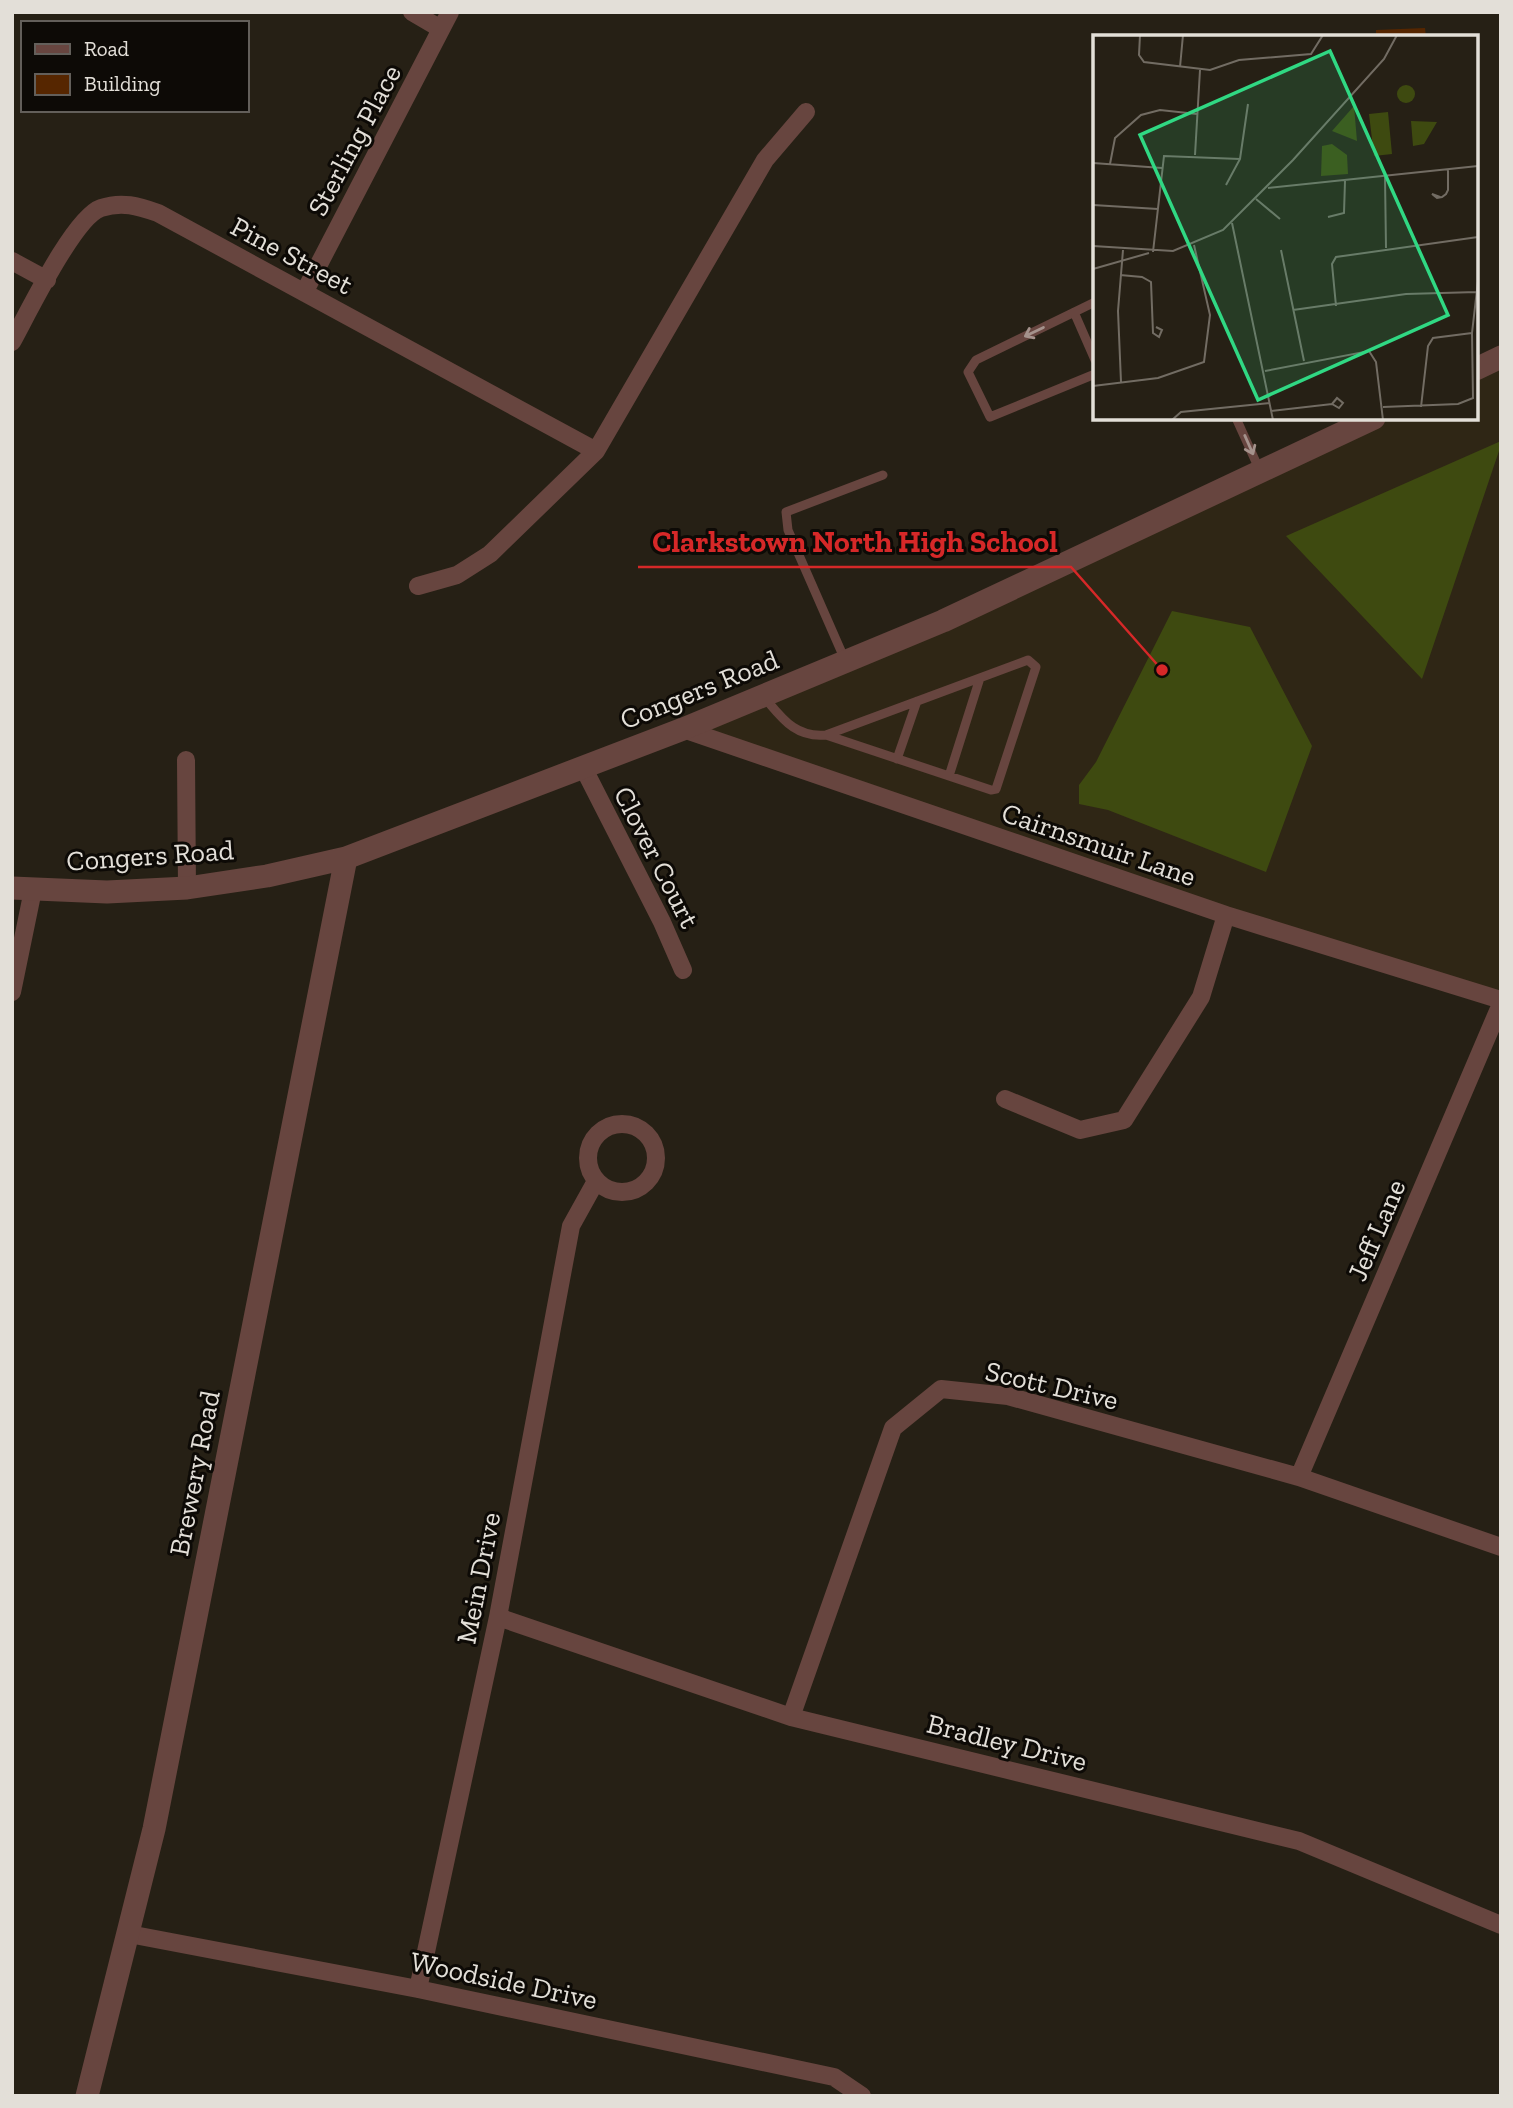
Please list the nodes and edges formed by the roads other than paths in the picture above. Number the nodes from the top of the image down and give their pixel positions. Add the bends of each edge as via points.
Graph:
1 (412, 12) edge
2 (450, 12) edge
3 (441, 29) junction
4 (806, 112) dead end
5 (12, 261) edge
6 (47, 280) junction
7 (305, 291) junction
8 (1093, 303) edge
9 (1074, 312) junction
10 (12, 342) edge
11 (1093, 355) edge
12 (1501, 357) edge
13 (1478, 368) edge
14 (1093, 375) edge
15 (1237, 420) edge
16 (1370, 420) edge
17 (596, 452) junction
18 (1261, 472) junction
19 (883, 475) dead end
20 (418, 586) dead end
21 (845, 661) junction
22 (980, 678) junction
23 (763, 695) junction
24 (917, 701) junction
25 (683, 729) junction
26 (826, 735) junction
27 (897, 759) junction
28 (186, 760) dead end
29 (583, 768) junction
30 (949, 776) junction
31 (346, 858) junction
32 (187, 888) junction
33 (23, 889) edge
34 (1226, 915) junction
35 (683, 970) dead end
36 (12, 992) edge
37 (1501, 1002) edge
38 (1005, 1099) dead end
39 (596, 1181) dead end
40 (1298, 1477) junction
41 (1501, 1547) edge
42 (498, 1617) junction
43 (791, 1717) junction
44 (1501, 1925) edge
45 (130, 1934) junction
46 (418, 1989) junction
47 (87, 2096) edge
48 (862, 2096) edge

1 - 3 street
2 - 3 street, Sterling Place
3 - 7 street, Sterling Place
4 - 17 street via 765,160
5 - 6 street
6 - 7 street, Pine Street via 75,231 98,208 132,203
6 - 10 street, Pine Street
7 - 17 street, Pine Street
8 - 9 lane
9 - 11 lane
9 -> 14 lane via 976,360 968,372 990,417
12 - 13 street
15 -> 18 lane
16 - 18 street, Congers Road
17 - 20 street via 490,554 457,575
18 - 21 street, Congers Road via 1018,587
19 - 21 lane via 786,512 788,530
21 - 23 street, Congers Road
22 - 24 lane
22 - 30 lane
22 - 30 lane via 1028,660 1036,667 996,789
23 - 25 street, Congers Road
23 - 26 lane via 789,727 812,736
24 - 26 lane
24 - 27 lane
25 - 29 street, Congers Road
25 - 34 street, Cairnsmuir Lane
26 - 27 lane
27 - 30 lane
28 - 32 street
29 - 31 street, Congers Road
29 - 35 street, Clover Court
31 - 32 street, Congers Road
31 - 45 street, Brewery Road
32 - 33 street, Congers Road via 107,892
33 - 36 street
34 - 37 street, Cairnsmuir Lane
34 - 38 street via 1201,997 1124,1120 1080,1130
37 - 40 street, Jeff Lane
39 - 42 street, Mein Drive via 571,1226
40 - 41 street, Scott Drive
40 - 43 street, Scott Drive via 1009,1396 942,1389 893,1428
42 - 43 street, Bradley Drive
42 - 46 street, Mein Drive
43 - 44 street, Bradley Drive via 1299,1841
45 - 46 street, Woodside Drive
45 - 47 street, Brewery Road
46 - 48 street, Woodside Drive via 834,2077

